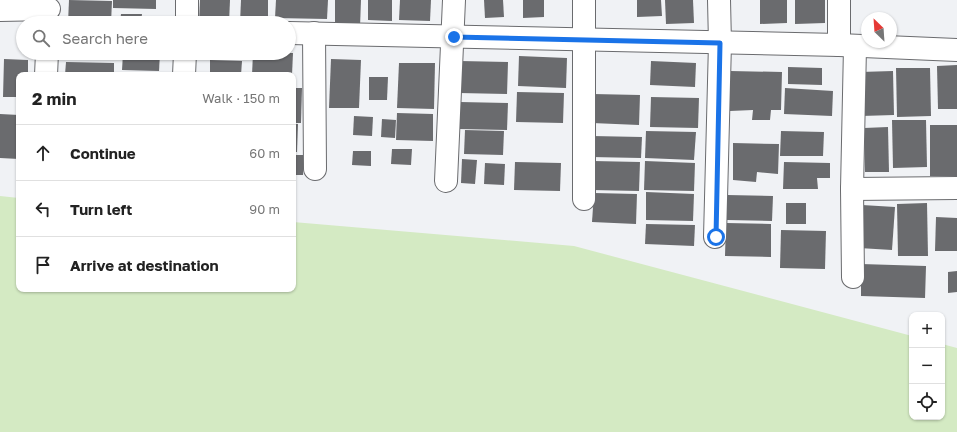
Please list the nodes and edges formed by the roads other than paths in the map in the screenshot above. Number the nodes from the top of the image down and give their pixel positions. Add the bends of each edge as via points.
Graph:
1 (187, 0) edge
2 (454, 0) edge
3 (584, 0) edge
4 (719, 0) edge
5 (839, 0) edge
6 (0, 10) edge
7 (49, 11) edge
8 (186, 16) edge
9 (296, 33) edge
10 (314, 33) junction
11 (454, 37) junction
12 (584, 39) junction
13 (720, 43) junction
14 (847, 46) junction
15 (957, 50) edge
16 (47, 60) edge
17 (185, 60) edge
18 (46, 72) edge
19 (184, 72) edge
20 (315, 169) dead end
21 (446, 181) dead end
22 (957, 188) edge
23 (852, 189) junction
24 (584, 199) dead end
25 (716, 237) dead end
26 (853, 276) dead end

1 - 8 street
2 - 11 street
3 - 12 street
4 - 13 street
5 - 14 street
6 - 7 street
9 - 10 street
10 - 11 street
10 - 20 street
11 - 12 street
11 - 21 street
12 - 13 street
12 - 24 street
13 - 14 street
13 - 25 street
14 - 15 street
14 - 23 street
16 - 18 street
17 - 19 street
22 - 23 street
23 - 26 street

